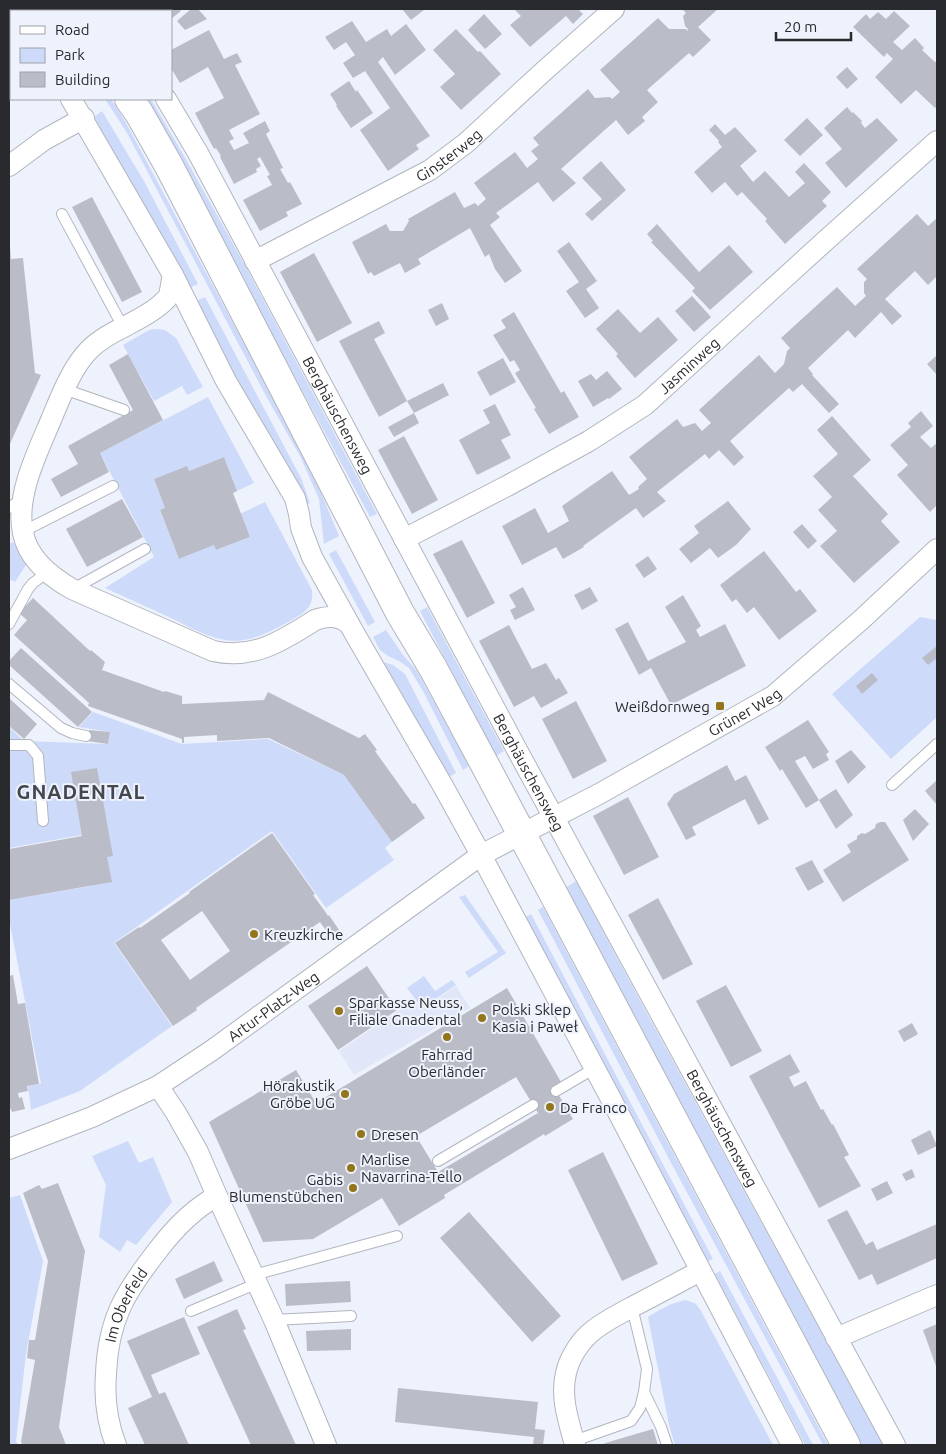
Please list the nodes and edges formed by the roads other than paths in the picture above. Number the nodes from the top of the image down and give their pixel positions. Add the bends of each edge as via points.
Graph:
1 (614, 9) edge
2 (73, 100) edge
3 (130, 100) edge
4 (167, 100) edge
5 (84, 118) junction
6 (937, 141) edge
7 (9, 166) edge
8 (62, 214) dead end
9 (255, 261) junction
10 (172, 275) junction
11 (123, 328) junction
12 (64, 389) junction
13 (124, 410) dead end
14 (114, 486) dead end
15 (16, 503) edge
16 (22, 532) junction
17 (404, 539) junction
18 (145, 549) dead end
19 (936, 552) edge
20 (48, 572) junction
21 (72, 589) junction
22 (9, 624) edge
23 (349, 624) junction
24 (9, 684) edge
25 (86, 736) dead end
26 (937, 744) edge
27 (9, 745) edge
28 (892, 785) dead end
29 (554, 818) junction
30 (43, 821) dead end
31 (522, 834) junction
32 (482, 855) junction
33 (595, 1068) junction
34 (158, 1086) junction
35 (556, 1091) dead end
36 (533, 1105) dead end
37 (9, 1149) edge
38 (438, 1161) dead end
39 (217, 1196) junction
40 (397, 1236) dead end
41 (700, 1271) junction
42 (256, 1279) junction
43 (937, 1294) edge
44 (632, 1307) junction
45 (191, 1312) dead end
46 (351, 1316) dead end
47 (274, 1320) junction
48 (836, 1338) junction
49 (644, 1392) junction
50 (575, 1443) edge
51 (116, 1445) edge
52 (326, 1445) edge
53 (667, 1445) edge
54 (792, 1445) edge
55 (846, 1445) edge
56 (895, 1445) edge

1 - 9 street, Ginsterweg via 466,143 430,170
2 - 5 street
3 - 31 main road via 169,166 400,613
4 - 9 street, Berghäuschensweg
5 - 7 street via 44,140
5 - 10 street
6 - 17 street, Jasminweg via 645,405 589,441
8 - 11 lane
9 - 17 street, Berghäuschensweg
10 - 11 street via 168,298
10 - 23 street via 226,381 295,498 301,528 312,556
11 - 12 street via 88,350
12 - 13 lane
12 - 15 street
14 - 16 lane
15 - 16 street
16 - 20 street via 34,558
17 - 29 street, Berghäuschensweg
18 - 21 lane
19 - 29 street, Grüner Weg via 773,696
20 - 21 street
20 - 22 lane via 28,589
21 - 23 street via 213,651 230,654 268,647 322,618 336,617
23 - 32 street
24 - 25 lane via 60,728
26 - 28 lane
27 - 30 lane via 29,745 38,756
29 - 31 street, Grüner Weg
29 - 48 street, Berghäuschensweg
31 - 32 street, Artur-Platz-Weg
31 - 55 main road
32 - 33 street
32 - 34 street, Artur-Platz-Weg
33 - 35 lane
33 - 41 street
34 - 37 street, Artur-Platz-Weg via 92,1117
34 - 39 street via 198,1152
36 - 38 lane
39 - 42 street
39 - 51 street, Im Oberfeld via 190,1214 160,1247 133,1284 117,1315 109,1338 105,1384 108,1418
40 - 42 lane
41 - 44 street
41 - 54 street
42 - 45 lane
42 - 47 street
43 - 48 street
44 - 49 lane via 647,1369
44 - 50 street via 589,1334 572,1357 566,1374 565,1397
46 - 47 lane
47 - 52 street
48 - 56 street, Berghäuschensweg
49 - 50 lane via 640,1408 631,1421
49 - 53 lane

